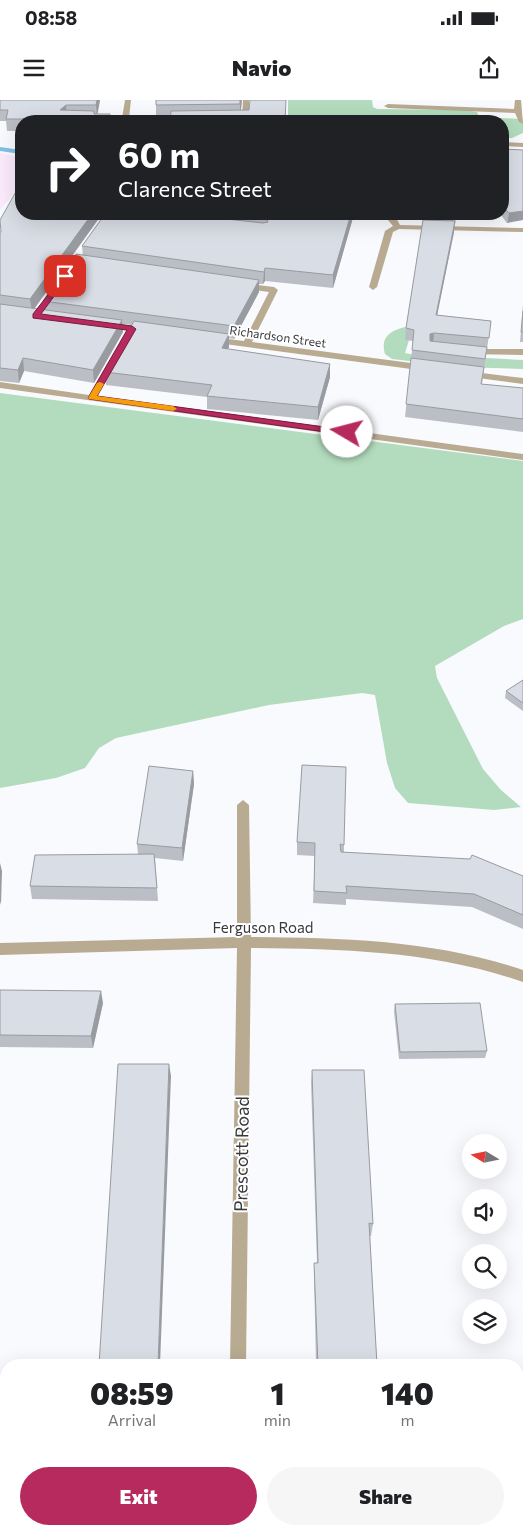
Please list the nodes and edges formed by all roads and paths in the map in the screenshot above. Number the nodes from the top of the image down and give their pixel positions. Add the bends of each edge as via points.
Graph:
1 (128, 100) edge
2 (246, 100) edge
3 (518, 100) edge
4 (406, 103) edge
5 (388, 106) dead end
6 (521, 111) edge
7 (126, 115) edge
8 (245, 115) edge
9 (523, 122) edge
10 (509, 144) edge
11 (523, 145) edge
12 (394, 220) edge
13 (398, 227) junction
14 (523, 230) edge
15 (230, 284) edge
16 (373, 287) dead end
17 (93, 324) edge
18 (161, 333) edge
19 (199, 338) edge
20 (248, 344) junction
21 (460, 351) edge
22 (523, 352) edge
23 (117, 354) edge
24 (434, 370) edge
25 (454, 372) edge
26 (523, 381) edge
27 (0, 385) edge
28 (92, 398) junction
29 (523, 457) edge
30 (243, 805) dead end
31 (244, 942) junction
32 (0, 949) edge
33 (523, 976) edge
34 (238, 1359) edge

1 - 7 street
2 - 8 street
3 - 6 street
4 - 5 street
4 - 6 street
6 - 9 street
10 - 11 street
12 - 13 street
13 - 14 street
13 - 16 street via 389,231 385,240
15 - 20 street via 274,290
17 - 18 street via 129,333
19 - 20 street, Richardson Street
20 - 24 street, Richardson Street
21 - 22 street via 486,354
23 - 28 street
25 - 26 street
27 - 28 street
28 - 29 street
30 - 31 street, Prescott Road
31 - 32 street, Ferguson Road
31 - 33 street, Ferguson Road via 392,946 458,956
31 - 34 street, Prescott Road

